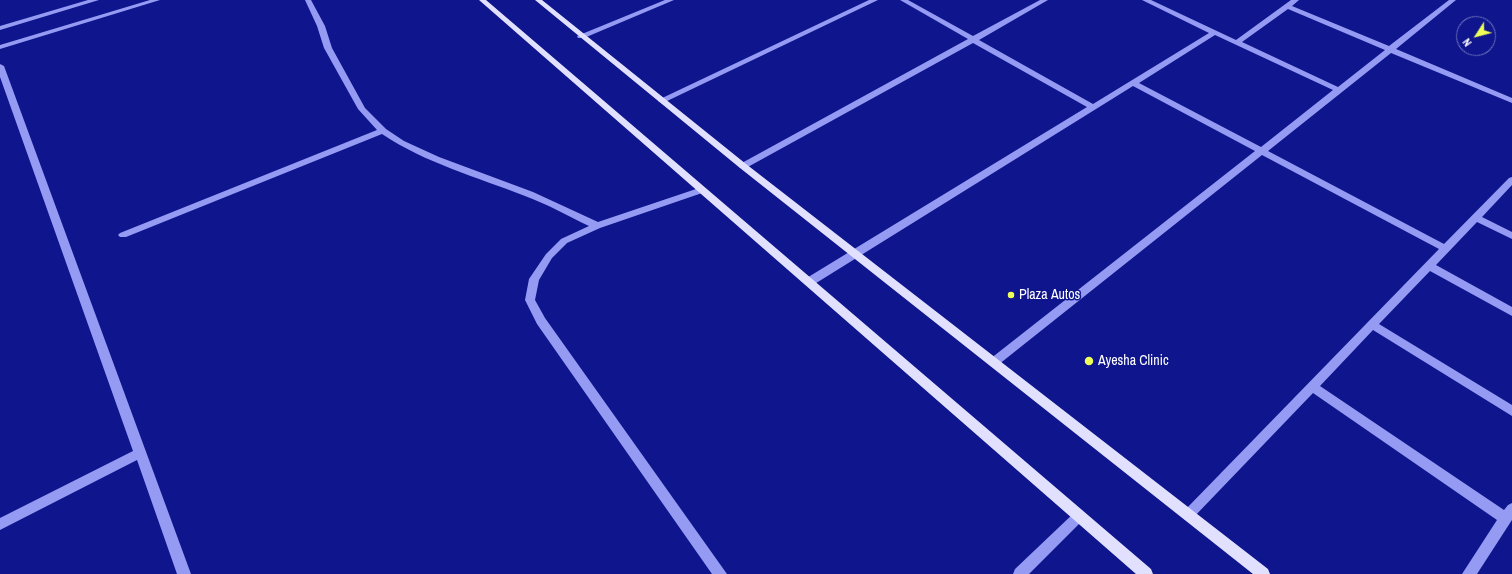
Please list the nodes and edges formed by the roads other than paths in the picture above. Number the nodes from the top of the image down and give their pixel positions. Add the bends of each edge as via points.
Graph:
1 (96, 0) edge
2 (157, 0) edge
3 (308, 0) edge
4 (482, 0) edge
5 (538, 0) edge
6 (672, 0) edge
7 (875, 0) edge
8 (903, 0) edge
9 (1045, 0) edge
10 (1145, 0) edge
11 (1296, 0) edge
12 (1453, 0) edge
13 (1287, 6) junction
14 (0, 28) edge
15 (1214, 33) junction
16 (581, 36) junction
17 (973, 40) junction
18 (1236, 42) junction
19 (0, 47) edge
20 (1390, 50) junction
21 (0, 66) edge
22 (1133, 83) junction
23 (1339, 90) junction
24 (662, 100) junction
25 (1512, 101) edge
26 (1093, 107) junction
27 (383, 131) junction
28 (1262, 151) junction
29 (744, 166) junction
30 (1512, 180) edge
31 (702, 190) junction
32 (1476, 218) junction
33 (597, 226) junction
34 (123, 236) dead end
35 (1512, 236) edge
36 (1446, 249) junction
37 (854, 253) junction
38 (1429, 266) junction
39 (809, 282) junction
40 (1512, 312) edge
41 (1373, 325) junction
42 (994, 362) junction
43 (1312, 387) junction
44 (1512, 411) edge
45 (140, 453) junction
46 (1509, 514) edge
47 (1188, 515) junction
48 (1079, 516) junction
49 (0, 524) edge
50 (184, 574) edge
51 (720, 574) edge
52 (1020, 574) edge
53 (1146, 574) edge
54 (1263, 574) edge
55 (1469, 574) edge

1 - 14 street
2 - 19 street
3 - 27 street via 328,48 362,109
4 - 31 main road
5 - 16 main road
6 - 16 street
7 - 24 street
8 - 17 street
9 - 17 street
10 - 15 street
11 - 13 street
12 - 20 street
13 - 18 street
13 - 20 street
15 - 18 street
15 - 22 street
16 - 24 main road
17 - 26 street
17 - 29 street
18 - 23 street
20 - 23 street
20 - 25 street
21 - 45 street
22 - 26 street
22 - 28 street
23 - 28 street
24 - 29 main road
26 - 37 street
27 - 33 street via 401,143 436,159 530,194
27 - 34 street
28 - 36 street
28 - 42 street
29 - 37 main road
30 - 32 street
31 - 33 street
31 - 39 main road
32 - 35 street
32 - 36 street
33 - 51 street via 564,241 548,256 534,279 530,300 541,321
36 - 38 street
37 - 39 street
37 - 42 main road
38 - 40 street
38 - 41 street
39 - 48 main road
41 - 43 street
41 - 44 street
42 - 47 main road
43 - 46 street
43 - 47 street
45 - 49 street
45 - 50 street
46 - 55 street
47 - 54 main road
48 - 52 street
48 - 53 main road

